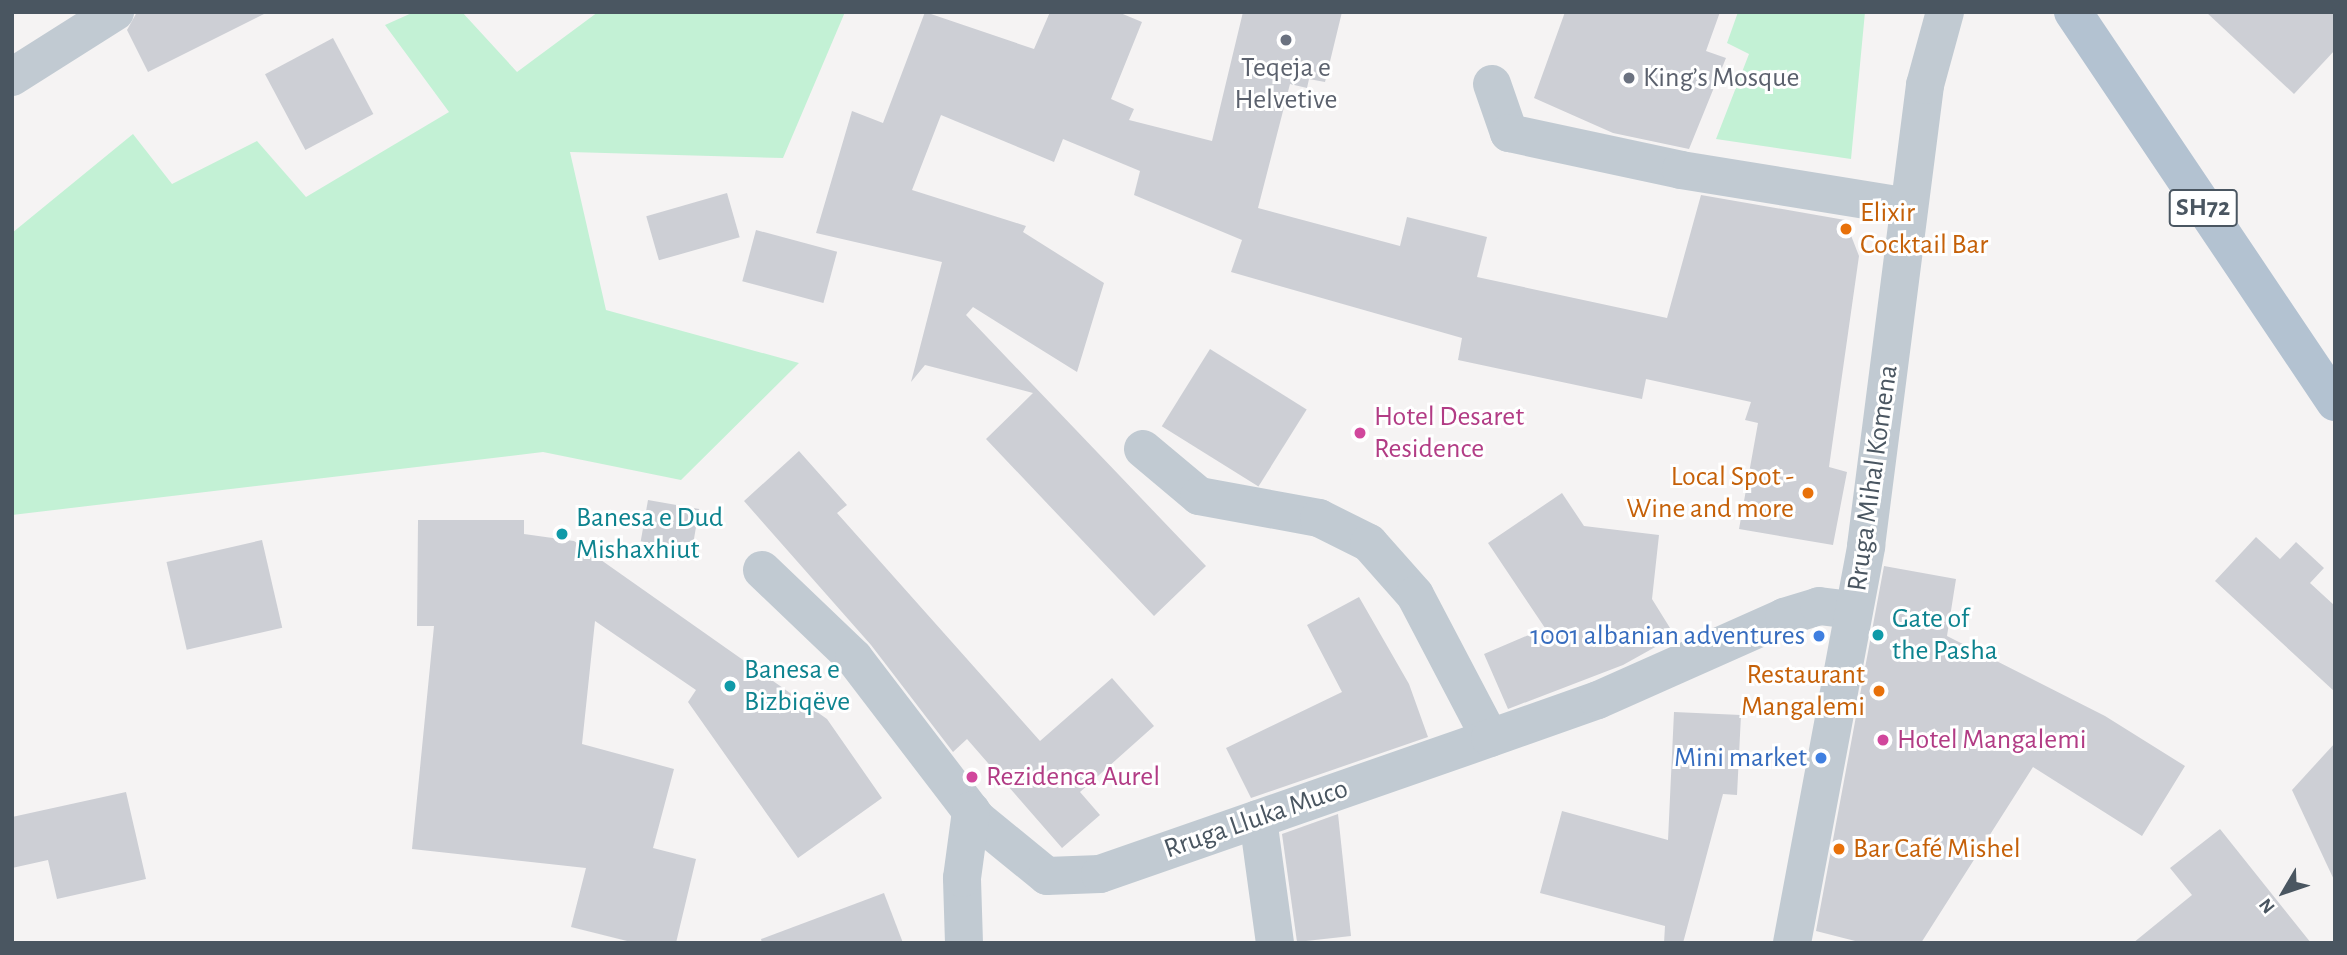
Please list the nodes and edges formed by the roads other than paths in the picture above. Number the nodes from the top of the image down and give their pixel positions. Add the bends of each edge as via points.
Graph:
1 (115, 12) edge
2 (1945, 12) edge
3 (2073, 12) edge
4 (12, 77) edge
5 (1492, 84) dead end
6 (1909, 207) junction
7 (2335, 402) edge
8 (1143, 450) dead end
9 (762, 570) dead end
10 (1854, 610) junction
11 (1490, 738) junction
12 (971, 811) junction
13 (1258, 819) junction
14 (964, 943) edge
15 (1275, 943) edge
16 (1792, 943) edge

1 - 4 street
2 - 6 street, Rruga Mihal Komena via 1925,85
3 - 7 main road, SH72
5 - 6 street via 1509,133 1681,170
6 - 10 street, Rruga Mihal Komena
8 - 11 street via 1199,496 1320,518 1369,543 1415,595
9 - 12 street, Rruga Lluka Muco via 853,658
10 - 11 street, Rruga Lluka Muco via 1819,606 1784,617 1598,700
10 - 16 street, Rruga Mihal Komena
11 - 13 street, Rruga Lluka Muco
12 - 13 street, Rruga Lluka Muco via 1047,876 1100,874
12 - 14 street via 962,878
13 - 15 street

